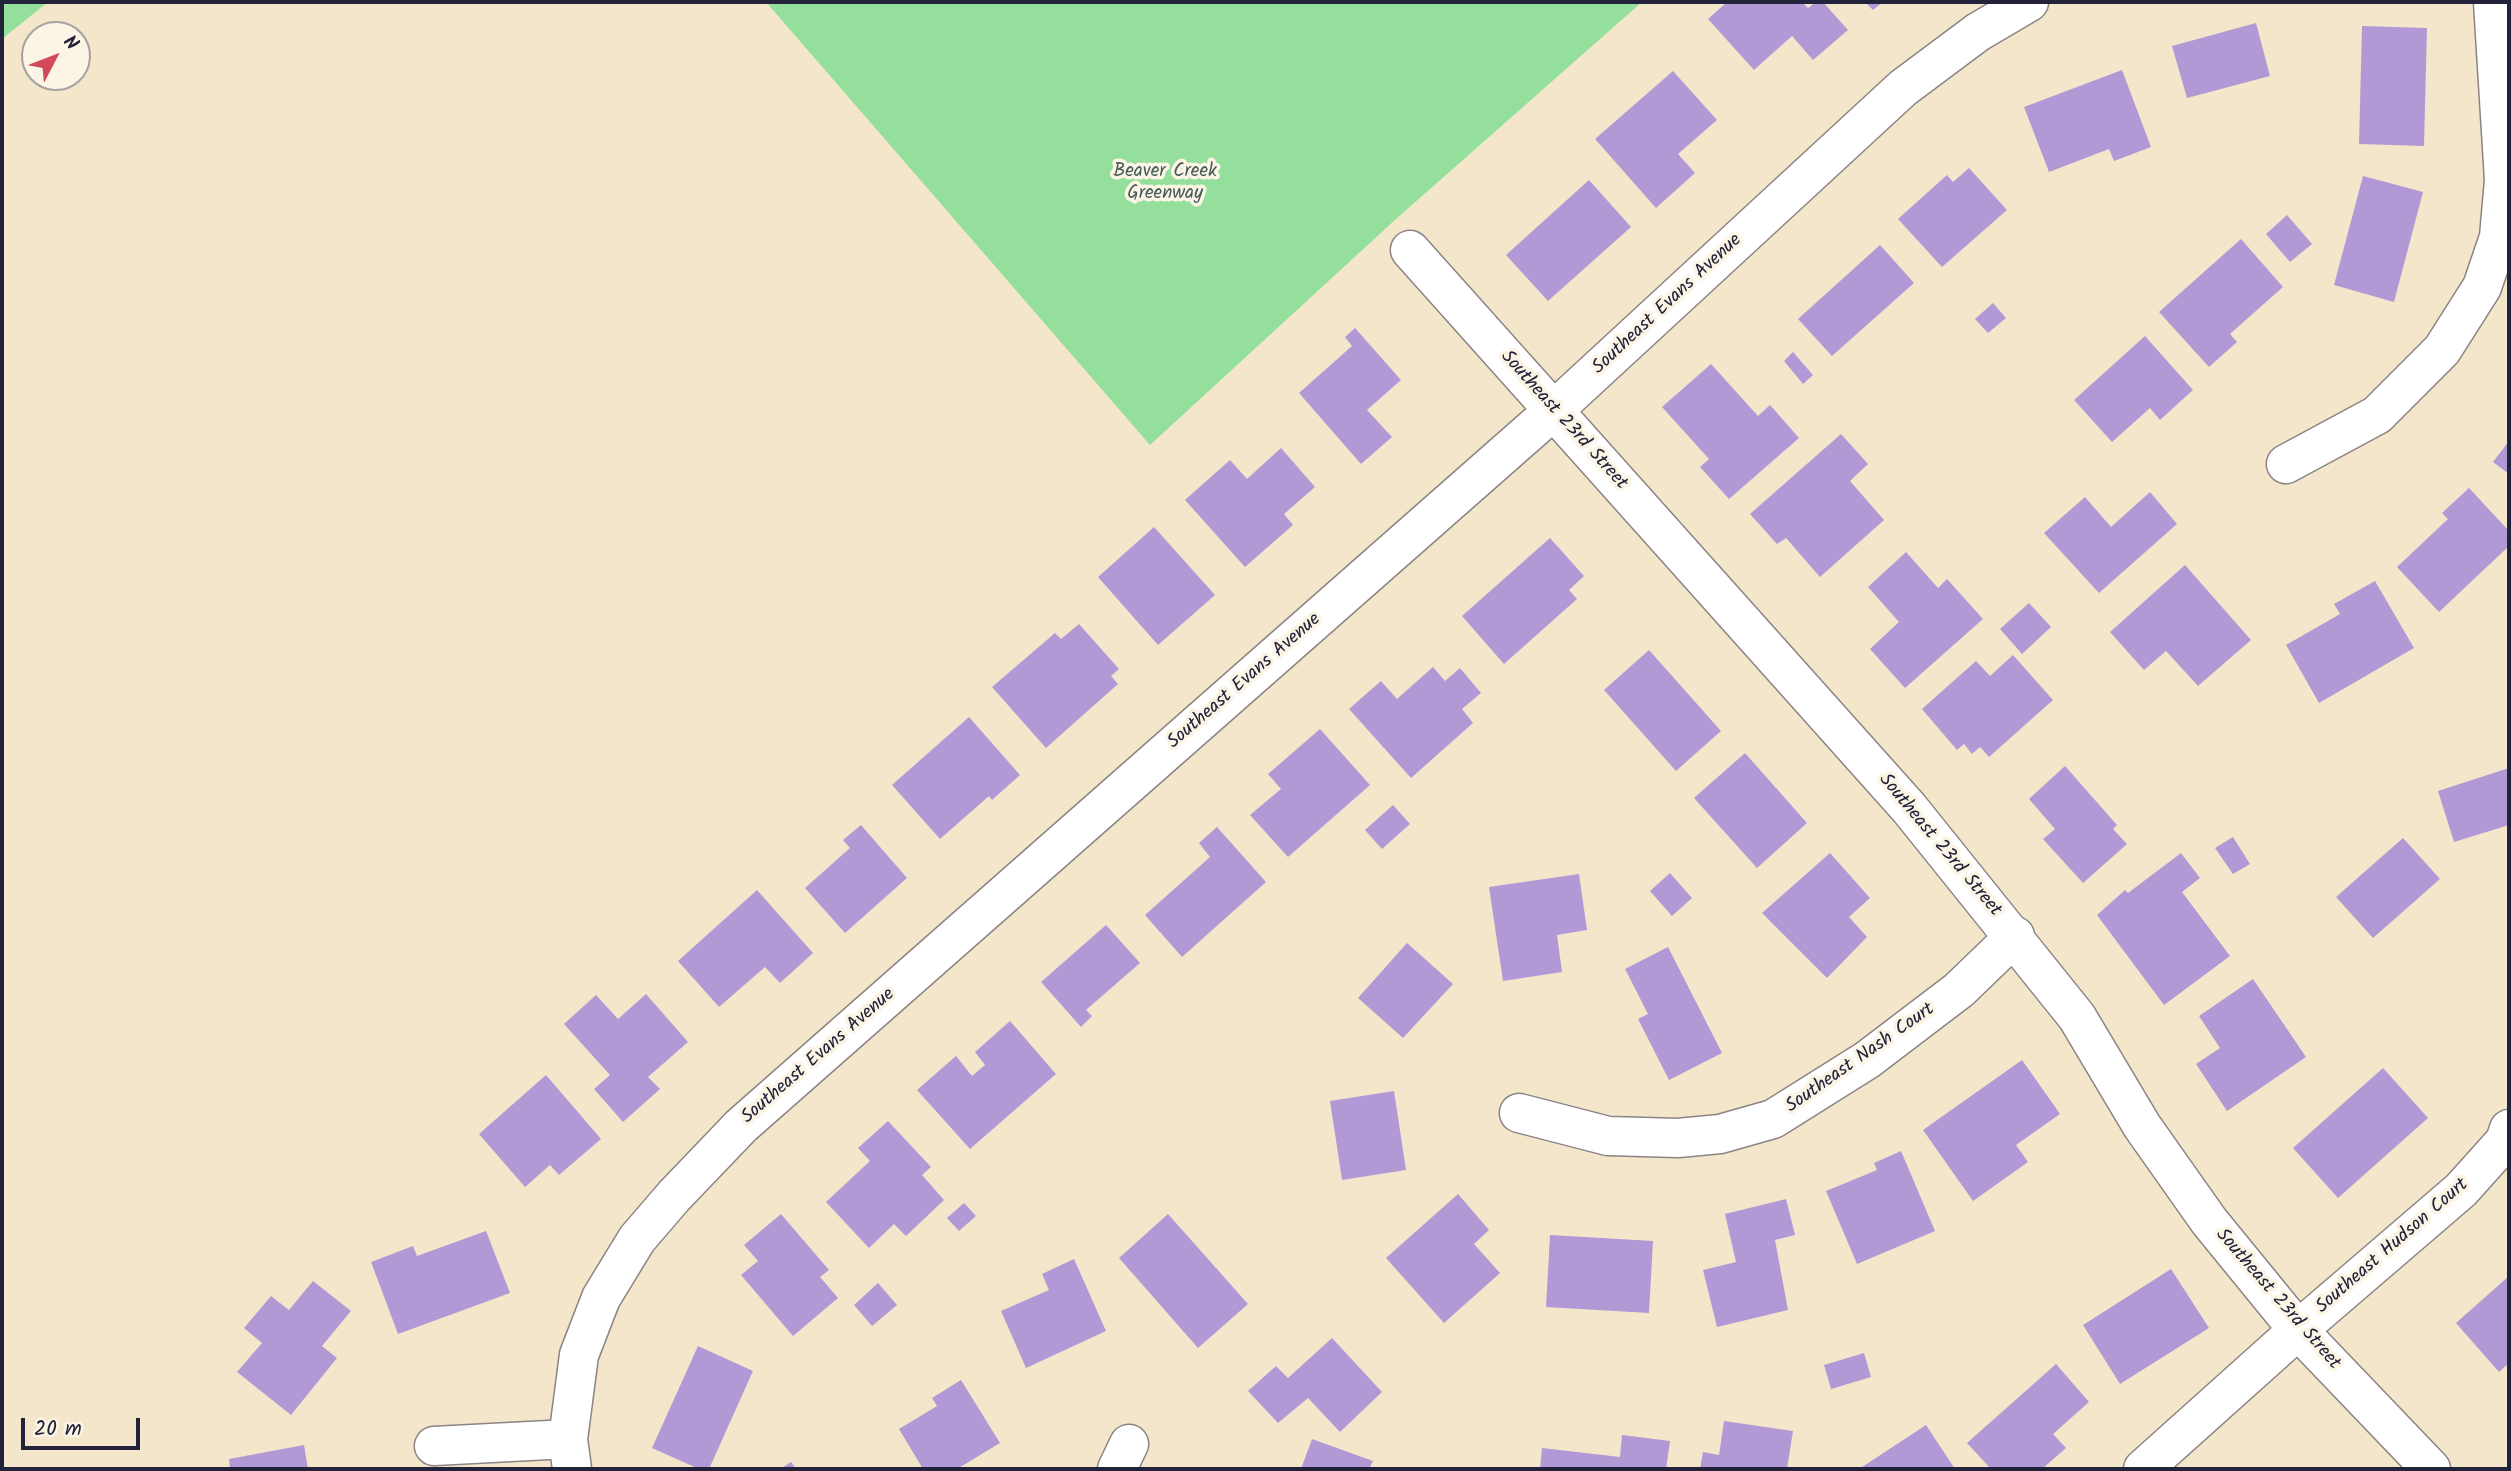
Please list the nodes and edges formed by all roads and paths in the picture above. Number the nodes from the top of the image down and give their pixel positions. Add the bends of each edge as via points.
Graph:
1 (2028, 2) edge
2 (2493, 2) edge
3 (1410, 250) dead end
4 (1553, 411) junction
5 (2286, 464) dead end
6 (2015, 936) junction
7 (1519, 1113) dead end
8 (2509, 1129) edge
9 (2298, 1330) junction
10 (434, 1446) dead end
11 (570, 1454) edge
12 (2143, 1469) edge
13 (2431, 1469) edge

1 - 4 street, Southeast Evans Avenue via 1978,32 1903,88
2 - 5 street via 2504,180 2499,237 2482,287 2442,350 2377,415
3 - 4 street, Southeast 23rd Street
4 - 6 street, Southeast 23rd Street via 1909,808
4 - 11 street, Southeast Evans Avenue via 741,1126 674,1196 637,1239 601,1298 579,1355
6 - 7 street, Southeast Nash Court via 1949,998 1867,1060 1773,1119 1720,1134 1678,1138 1608,1136
6 - 9 street, Southeast 23rd Street via 2077,1017 2141,1126 2209,1221
8 - 9 street, Southeast Hudson Court via 2505,1141 2461,1190
9 - 12 street, Southeast Hudson Court
9 - 13 street, Southeast 23rd Street
10 - 11 street, Southeast Evans Avenue

